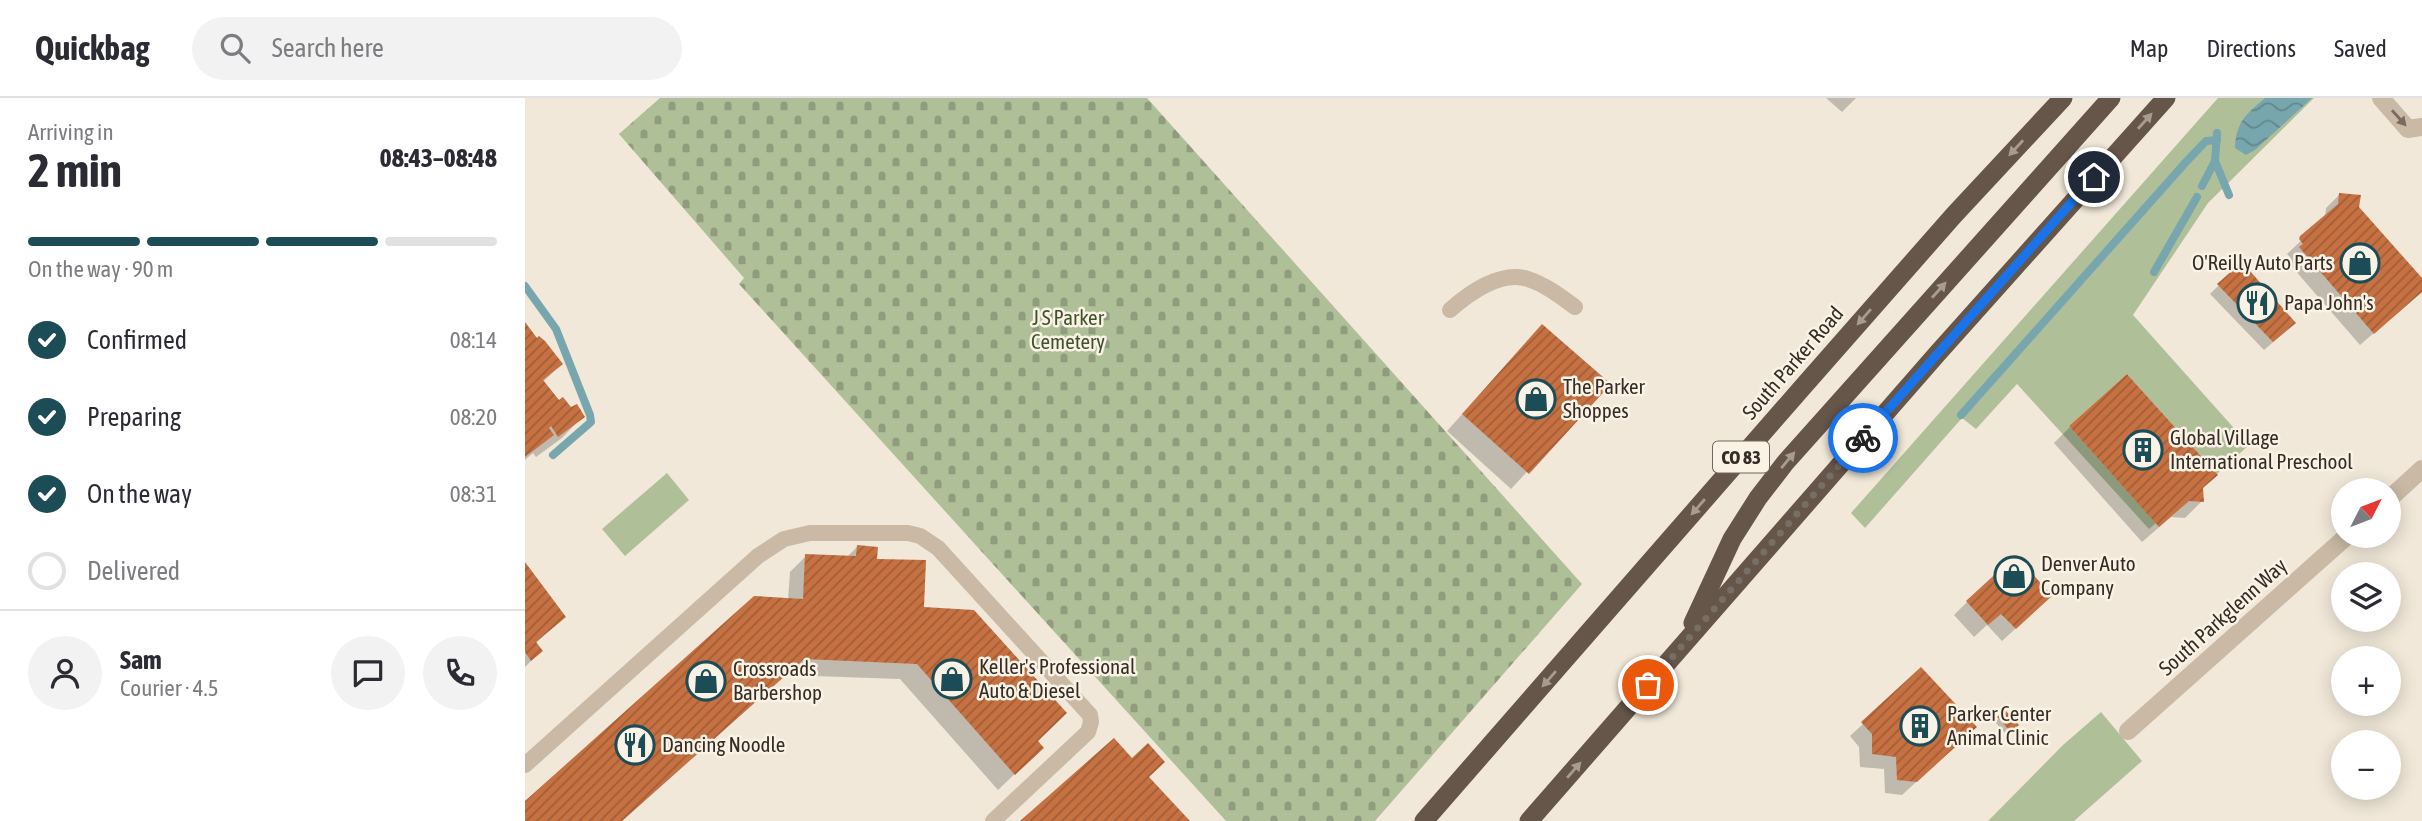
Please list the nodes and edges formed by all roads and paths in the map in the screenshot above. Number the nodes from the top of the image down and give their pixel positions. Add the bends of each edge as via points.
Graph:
1 (2063, 98) edge
2 (2111, 98) edge
3 (2166, 98) edge
4 (2381, 98) edge
5 (2422, 127) edge
6 (1575, 307) dead end
7 (1450, 310) dead end
8 (2422, 469) edge
9 (2401, 488) edge
10 (2334, 548) edge
11 (1682, 646) junction
12 (2128, 731) dead end
13 (525, 765) edge
14 (993, 821) edge
15 (1424, 821) edge
16 (1529, 821) edge

1 -> 15 highway, South Parker Road / CO 83 via 1801,388
11 -> 2 highway via 1733,539 1785,463
11 -> 3 highway
4 -> 5 street via 2408,129
6 - 7 lane via 1525,278 1499,280 1472,291
8 - 9 street
10 - 12 street, South Parkglenn Way
16 -> 11 highway
13 - 14 lane via 778,543 810,533 908,533 938,548 1090,715 1088,732

